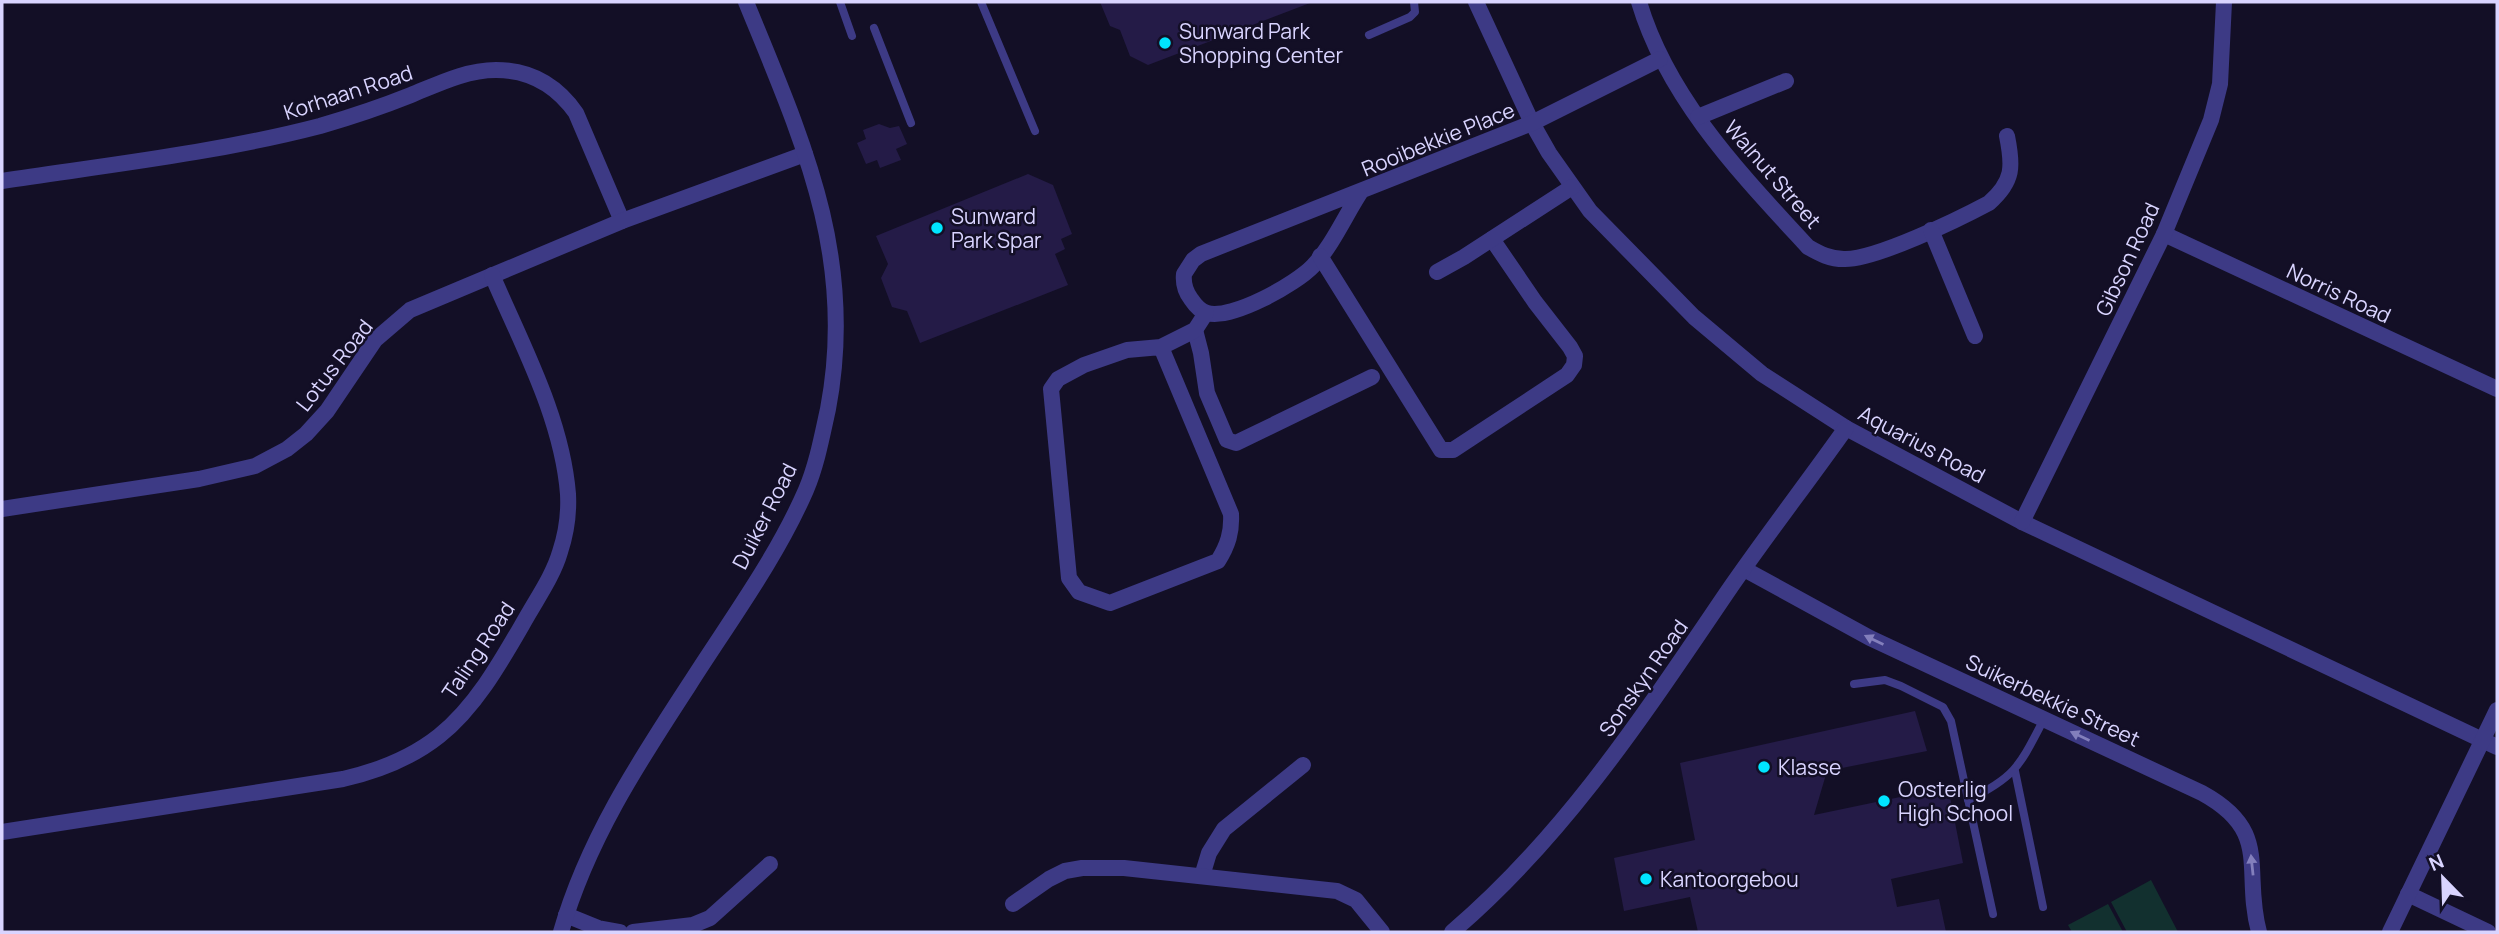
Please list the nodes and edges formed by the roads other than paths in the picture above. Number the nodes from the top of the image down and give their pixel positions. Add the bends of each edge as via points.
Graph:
1 (746, 2) edge
2 (840, 2) edge
3 (981, 2) edge
4 (1414, 2) edge
5 (1476, 2) edge
6 (1639, 2) edge
7 (2224, 2) edge
8 (874, 28) dead end
9 (1369, 35) dead end
10 (852, 36) dead end
11 (1660, 59) junction
12 (1786, 81) dead end
13 (1698, 117) junction
14 (911, 123) dead end
15 (1532, 123) junction
16 (1035, 131) dead end
17 (2007, 136) dead end
18 (805, 154) junction
19 (2, 181) edge
20 (1572, 187) junction
21 (1360, 193) junction
22 (622, 221) junction
23 (1931, 230) junction
24 (2164, 234) junction
25 (1492, 239) junction
26 (1320, 256) junction
27 (1437, 272) dead end
28 (492, 275) junction
29 (1206, 313) junction
30 (1195, 330) junction
31 (1975, 336) dead end
32 (1161, 348) junction
33 (1372, 377) dead end
34 (2497, 389) edge
35 (1846, 428) junction
36 (2, 509) edge
37 (2022, 522) junction
38 (1744, 569) junction
39 (1854, 684) dead end
40 (2497, 710) edge
41 (2044, 719) junction
42 (2490, 744) edge
43 (1303, 765) dead end
44 (2015, 771) junction
45 (1968, 800) junction
46 (2, 832) edge
47 (770, 864) dead end
48 (1202, 876) junction
49 (2408, 894) junction
50 (1013, 904) dead end
51 (2043, 907) dead end
52 (1993, 914) dead end
53 (566, 915) junction
54 (561, 932) edge
55 (620, 932) edge
56 (633, 932) edge
57 (1382, 932) edge
58 (1452, 932) edge
59 (2259, 932) edge
60 (2390, 932) edge
61 (2488, 932) edge

1 - 18 street, Duiker Road
2 - 10 lane
3 - 16 lane
4 - 9 lane via 1415,12 1410,17
5 - 15 street, Aquarius Road
6 - 11 street, Walnut Street
7 - 24 street, Gibson Road via 2216,103
8 - 14 lane
11 - 13 street, Walnut Street
11 - 15 street, Rooibekkie Place
12 - 13 street
13 - 23 street, Walnut Street via 1746,179 1808,247 1821,254 1844,259 1866,256
15 - 20 street, Aquarius Road
15 - 21 street, Rooibekkie Place
17 - 23 street, Walnut Street via 2011,169 1998,195
18 - 22 street, Lotus Road
18 - 53 street, Duiker Road via 832,255 836,308 835,358 822,440 806,489 775,550 633,771 595,842
19 - 22 street, Korhaan Road via 263,140 358,114 477,71 513,71 547,83 565,97
20 - 25 street
20 - 35 street, Aquarius Road via 1694,317 1762,374
21 - 26 street, Rooibekkie Place
21 - 29 street, Rooibekkie Place via 1193,260 1184,274 1185,287
22 - 28 street, Lotus Road
23 - 31 street
24 - 34 street, Norris Road
24 - 37 street, Gibson Road
25 - 26 street via 1570,346 1574,365 1567,375 1447,451 1441,450
25 - 27 street
26 - 29 street, Rooibekkie Place via 1300,277 1252,302 1227,313
28 - 36 street, Lotus Road via 428,300 394,322 375,340 306,434 263,462 221,475
28 - 46 street, Taling Road via 556,433 566,478 567,519 560,552 544,588 458,718 417,752 370,773
29 - 30 street
30 - 32 street
30 - 33 street via 1207,393 1230,443
32 - 32 street via 1231,514 1232,528 1218,561 1110,603 1079,592 1069,578 1051,389 1058,379 1084,365 1127,350
35 - 37 street, Aquarius Road
35 - 38 street, Sonskyn Road
37 - 42 street, Aquarius Road
41 -> 38 street, Suikerbekkie Street via 1870,638
38 - 58 street, Sonskyn Road via 1635,730 1577,803 1505,884
39 - 45 lane via 1885,680 1943,708 1951,721
40 - 42 street
41 - 44 lane
59 -> 41 street, Suikerbekkie Street via 2248,842 2241,822 2228,809
42 - 49 street
43 - 48 street via 1224,829
44 - 45 lane via 1998,786
44 - 51 lane
45 - 52 lane
47 - 56 street via 710,918 693,925
48 - 50 street via 1082,868 1049,879
48 - 57 street via 1337,891 1356,900
49 - 60 street
49 - 61 street
53 - 54 street, Duiker Road
53 - 55 street

